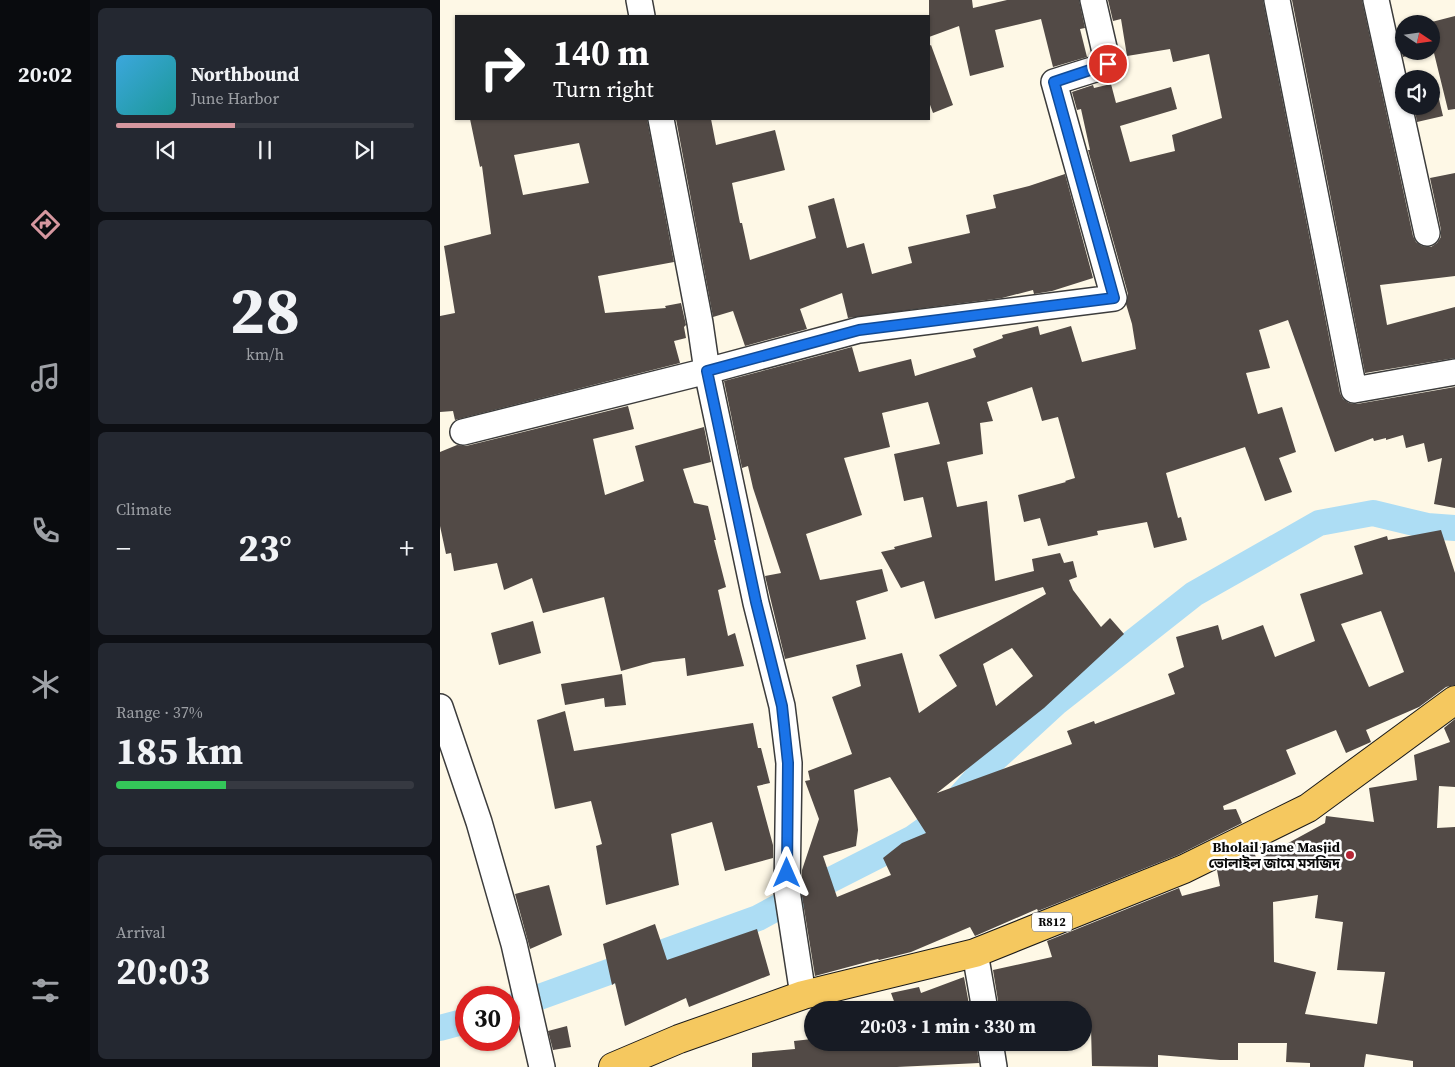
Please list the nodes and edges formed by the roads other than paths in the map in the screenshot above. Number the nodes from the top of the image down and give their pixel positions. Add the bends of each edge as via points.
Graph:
1 (638, 0) edge
2 (1093, 0) edge
3 (1277, 0) edge
4 (1376, 0) edge
5 (642, 15) edge
6 (661, 120) edge
7 (1427, 233) dead end
8 (707, 371) junction
9 (1455, 372) edge
10 (463, 432) dead end
11 (1455, 700) edge
12 (440, 707) edge
13 (976, 952) junction
14 (803, 995) junction
15 (984, 1001) edge
16 (991, 1051) edge
17 (542, 1067) edge
18 (613, 1067) edge
19 (994, 1067) edge

1 - 5 street
2 - 8 street via 1108,64 1054,82 1114,298 859,330
3 - 9 street via 1354,390
4 - 7 street
6 - 8 street
8 - 10 street
8 - 14 street via 756,602 782,706 788,763 787,891
11 - 13 main road, R812 via 1308,808 1184,870
12 - 17 street via 479,822 514,944
13 - 14 main road, R812
13 - 15 street
14 - 18 main road, R812 via 679,1039
16 - 19 street

